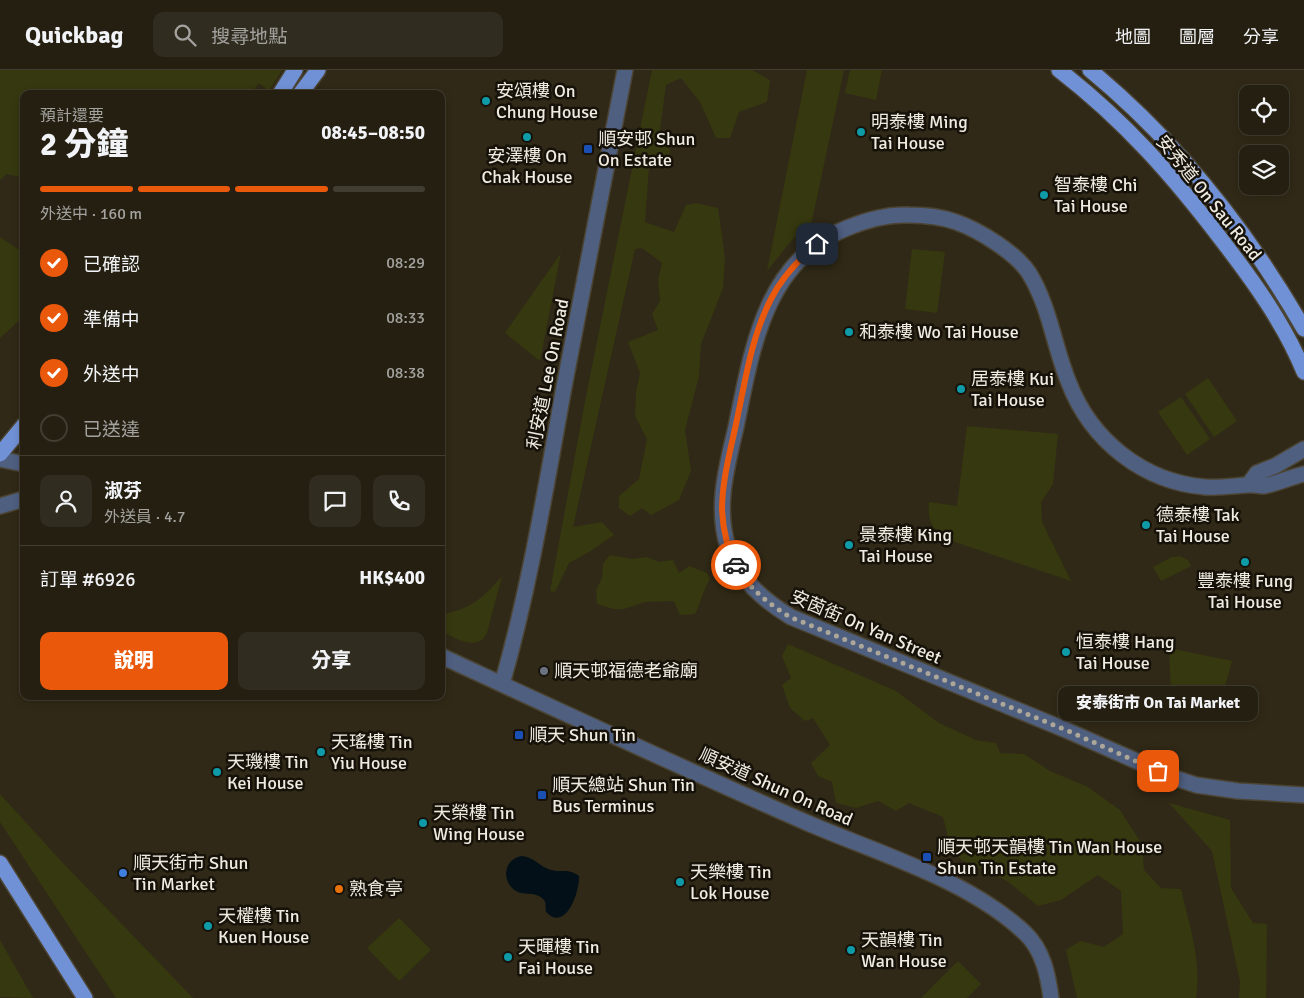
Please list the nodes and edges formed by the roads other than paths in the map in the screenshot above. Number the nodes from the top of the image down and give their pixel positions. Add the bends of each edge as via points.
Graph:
1 (295, 70) edge
2 (318, 70) edge
3 (625, 70) edge
4 (1058, 70) edge
5 (1090, 70) edge
6 (282, 90) edge
7 (303, 90) edge
8 (1304, 328) edge
9 (1304, 372) edge
10 (20, 430) edge
11 (1304, 449) edge
12 (0, 454) edge
13 (0, 459) edge
14 (20, 463) edge
15 (1304, 474) edge
16 (1249, 484) junction
17 (20, 500) edge
18 (0, 506) edge
19 (445, 658) edge
20 (502, 684) junction
21 (1304, 795) edge
22 (0, 863) edge
23 (85, 998) edge
24 (1051, 998) edge

1 - 6 main road
2 - 7 main road
3 - 20 street, 利安道 Lee On Road via 532,562
4 - 9 main road, 安秀道 On Sau Road via 1096,101 1165,168 1241,265 1294,350
5 - 8 main road, 安秀道 On Sau Road via 1171,147 1204,185 1268,270
10 - 12 main road
11 - 16 street via 1257,473
13 - 14 street
15 - 16 street, 安茵街 On Yan Street via 1266,485
16 - 21 street, 安茵街 On Yan Street via 1219,488 1184,484 1149,472 1118,452 1093,426 1069,383 1045,305 1028,270 1005,249 956,222 908,215 865,222 841,230 796,264 779,285 761,322 748,367 725,476 723,524 731,554 746,580 764,599 790,617 1196,786
17 - 18 street
19 - 20 street, 順安道 Shun On Road
20 - 24 street, 順安道 Shun On Road via 810,824 941,879 983,902 1027,935 1048,973
22 - 23 main road

